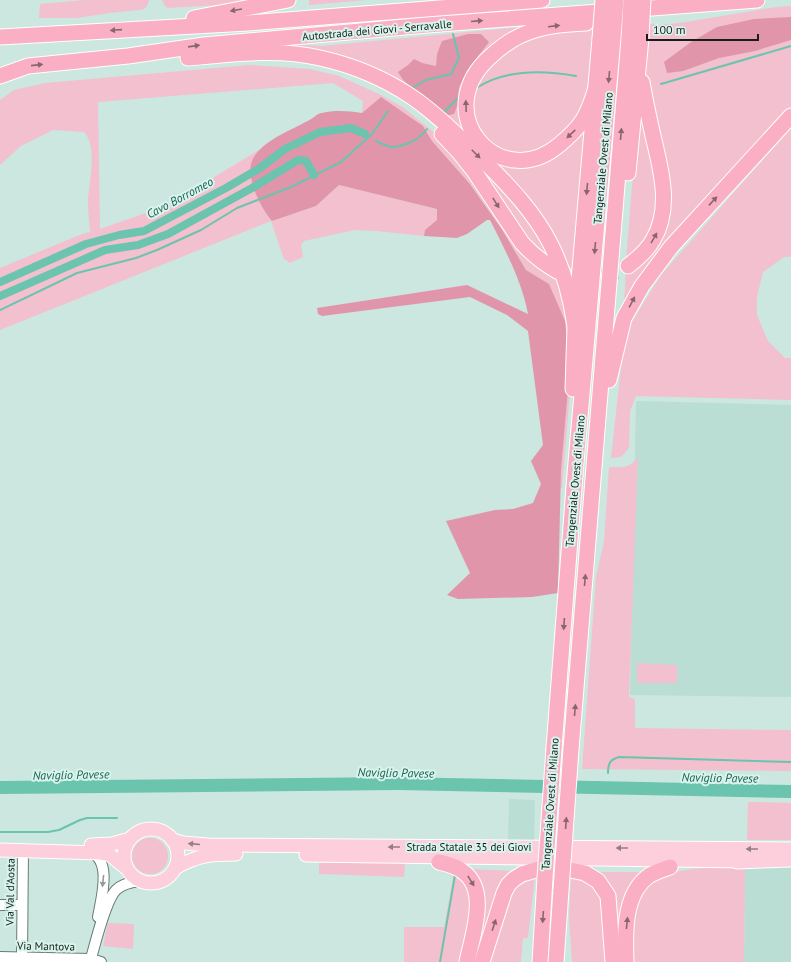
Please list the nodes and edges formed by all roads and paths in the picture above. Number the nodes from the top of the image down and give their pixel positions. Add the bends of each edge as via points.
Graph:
1 (288, 0) edge
2 (426, 0) edge
3 (542, 0) edge
4 (603, 0) edge
5 (616, 0) edge
6 (631, 0) edge
7 (643, 0) edge
8 (757, 0) edge
9 (736, 2) junction
10 (248, 22) junction
11 (155, 27) junction
12 (0, 37) edge
13 (606, 38) junction
14 (635, 38) junction
15 (128, 56) junction
16 (188, 58) junction
17 (638, 66) junction
18 (0, 76) edge
19 (596, 88) junction
20 (791, 116) edge
21 (628, 266) tunnel mouth
22 (557, 271) dead end
23 (575, 326) junction
24 (609, 379) junction
25 (597, 438) junction
26 (575, 474) junction
27 (130, 839) junction
28 (172, 840) junction
29 (0, 843) edge
30 (791, 849) edge
31 (0, 850) edge
32 (23, 850) junction
33 (86, 851) junction
34 (344, 855) junction
35 (791, 860) edge
36 (745, 861) junction
37 (439, 862) junction
38 (670, 867) junction
39 (126, 868) junction
40 (175, 868) junction
41 (550, 872) junction
42 (139, 881) junction
43 (0, 905) edge
44 (22, 905) junction
45 (95, 943) junction
46 (0, 958) edge
47 (22, 958) junction
48 (90, 961) edge
49 (540, 961) edge
50 (101, 962) edge
51 (467, 962) edge
52 (482, 962) edge
53 (556, 962) edge
54 (613, 962) edge
55 (626, 962) edge

1 -> 11 highway
2 - 10 highway via 309,10
3 - 10 highway, Autostrada dei Giovi - Serravalle
4 - 13 highway, bridge
5 - 13 highway, Tangenziale Ovest di Milano, bridge
6 - 14 highway, Tangenziale Ovest di Milano, bridge
7 - 14 highway, bridge
8 - 9 highway, Autostrada dei Giovi - Serravalle
15 -> 9 highway, Autostrada dei Giovi - Serravalle via 204,45 427,25
19 -> 9 highway via 590,108 575,130 550,151 530,159 508,158 493,153 479,141 467,119 465,100 474,75 488,58 510,40 521,35 553,26 684,12
10 - 11 highway, Autostrada dei Giovi - Serravalle
11 -> 12 highway, Autostrada dei Giovi - Serravalle
13 - 19 highway
13 -> 26 highway, Tangenziale Ovest di Milano
14 - 17 highway
25 -> 14 highway, Tangenziale Ovest di Milano
15 - 16 highway
18 -> 15 highway, Autostrada dei Giovi - Serravalle via 28,66
16 -> 22 highway via 257,59 297,63 342,74 399,101 424,118 459,152 490,193 522,243 543,263
16 -> 23 highway via 262,52 319,58 363,72 411,96 453,131 525,204 551,245 560,265 568,287
21 -> 17 highway via 652,241 658,230 664,200 661,170
17 - 24 highway
19 -> 23 highway
24 -> 20 highway via 624,318 642,286 672,247
23 - 26 highway
24 - 25 highway
53 -> 25 highway, Tangenziale Ovest di Milano, bridge
26 -> 41 highway, Tangenziale Ovest di Milano, bridge via 554,748
27 - 28 main road via 137,833 156,830 165,833
27 - 29 main road via 97,845
27 - 39 main road via 124,853
30 -> 28 main road, Strada Statale 35 dei Giovi via 214,845
28 - 40 main road via 177,854
31 - 32 main road
32 - 33 main road
32 - 44 street, Via Val d'Aosta
33 - 39 main road via 110,855
33 -> 45 street via 97,856 104,873
34 - 36 main road, Strada Statale 35 dei Giovi
34 - 37 main road
34 - 40 main road, Strada Statale 35 dei Giovi via 207,855
35 - 36 main road
36 - 38 main road via 710,866
37 - 41 main road
37 -> 51 highway via 464,872 472,881 477,893 478,909
38 - 41 main road
55 -> 38 highway via 626,921 631,901 638,887 650,875
39 - 42 main road
40 - 42 main road via 170,875 156,883
41 -> 49 highway, Tangenziale Ovest di Milano
52 -> 41 highway via 508,885 526,873 539,869
41 - 54 highway via 585,873 598,880 608,896
42 - 45 street via 118,888 112,895
43 - 44 street
44 - 47 street, Via Val d'Aosta
45 - 48 street
46 - 47 street, Via Mantova
47 - 48 street, Via Mantova
48 - 50 street, Via Mantova

